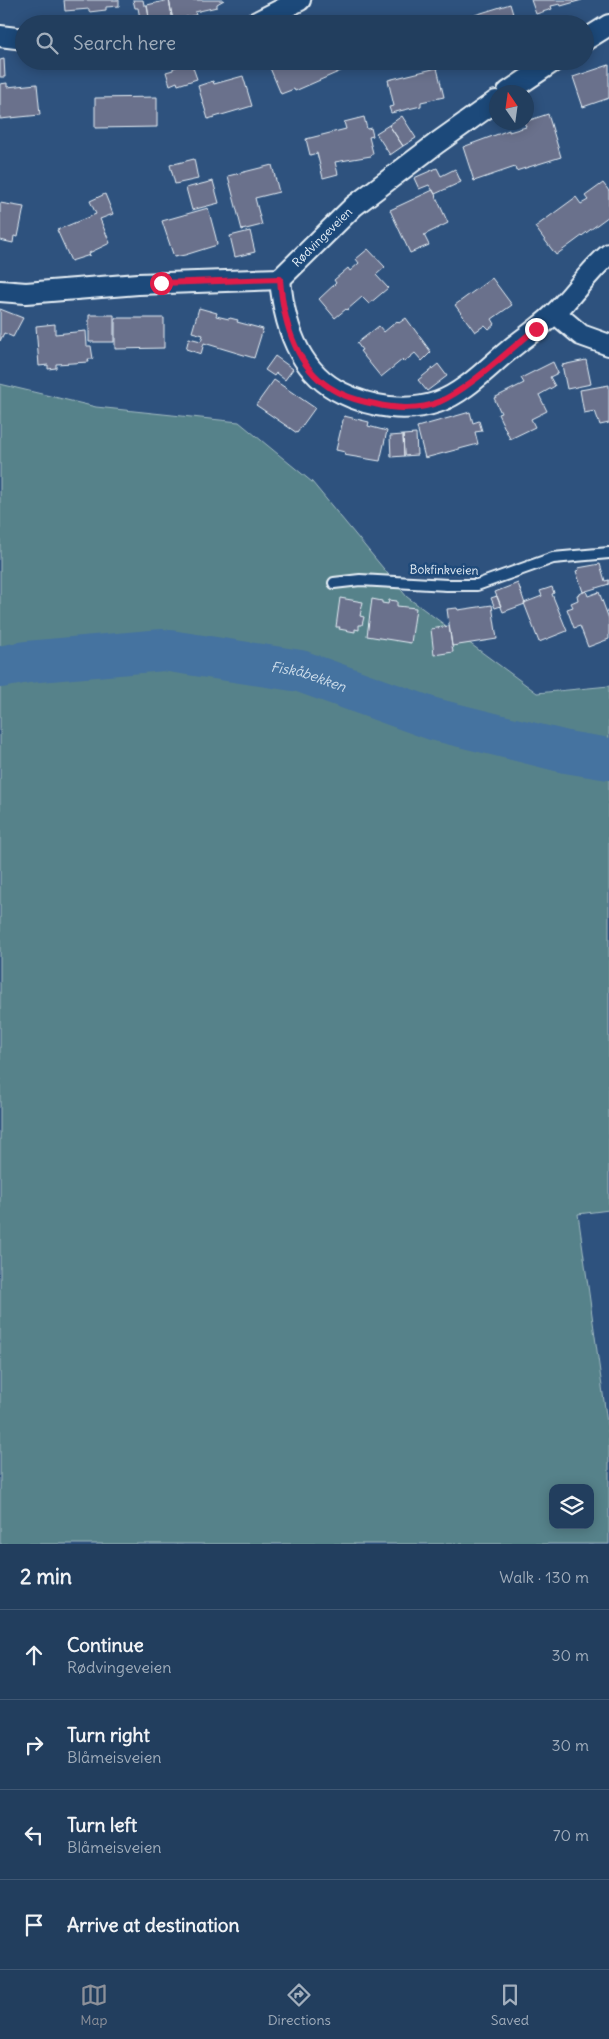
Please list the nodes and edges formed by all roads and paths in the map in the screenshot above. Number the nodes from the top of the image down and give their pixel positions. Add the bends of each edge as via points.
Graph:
1 (300, 0) edge
2 (271, 15) edge
3 (609, 25) edge
4 (594, 34) edge
5 (0, 36) edge
6 (15, 38) edge
7 (541, 70) edge
8 (518, 85) edge
9 (489, 106) edge
10 (609, 254) edge
11 (280, 279) junction
12 (0, 291) edge
13 (555, 313) junction
14 (609, 345) edge
15 (609, 553) edge
16 (334, 583) dead end

1 - 2 street
3 - 4 street
5 - 6 street
7 - 8 street
9 - 11 street, Rødvingeveien via 354,206
10 - 13 street
11 - 12 street via 153,283 26,293
11 - 13 street via 287,322 307,366 328,387 355,400 384,406 410,408 438,402 465,386
13 - 14 street via 581,335
15 - 16 lane, Bokfinkveien via 553,558 477,585 360,580

